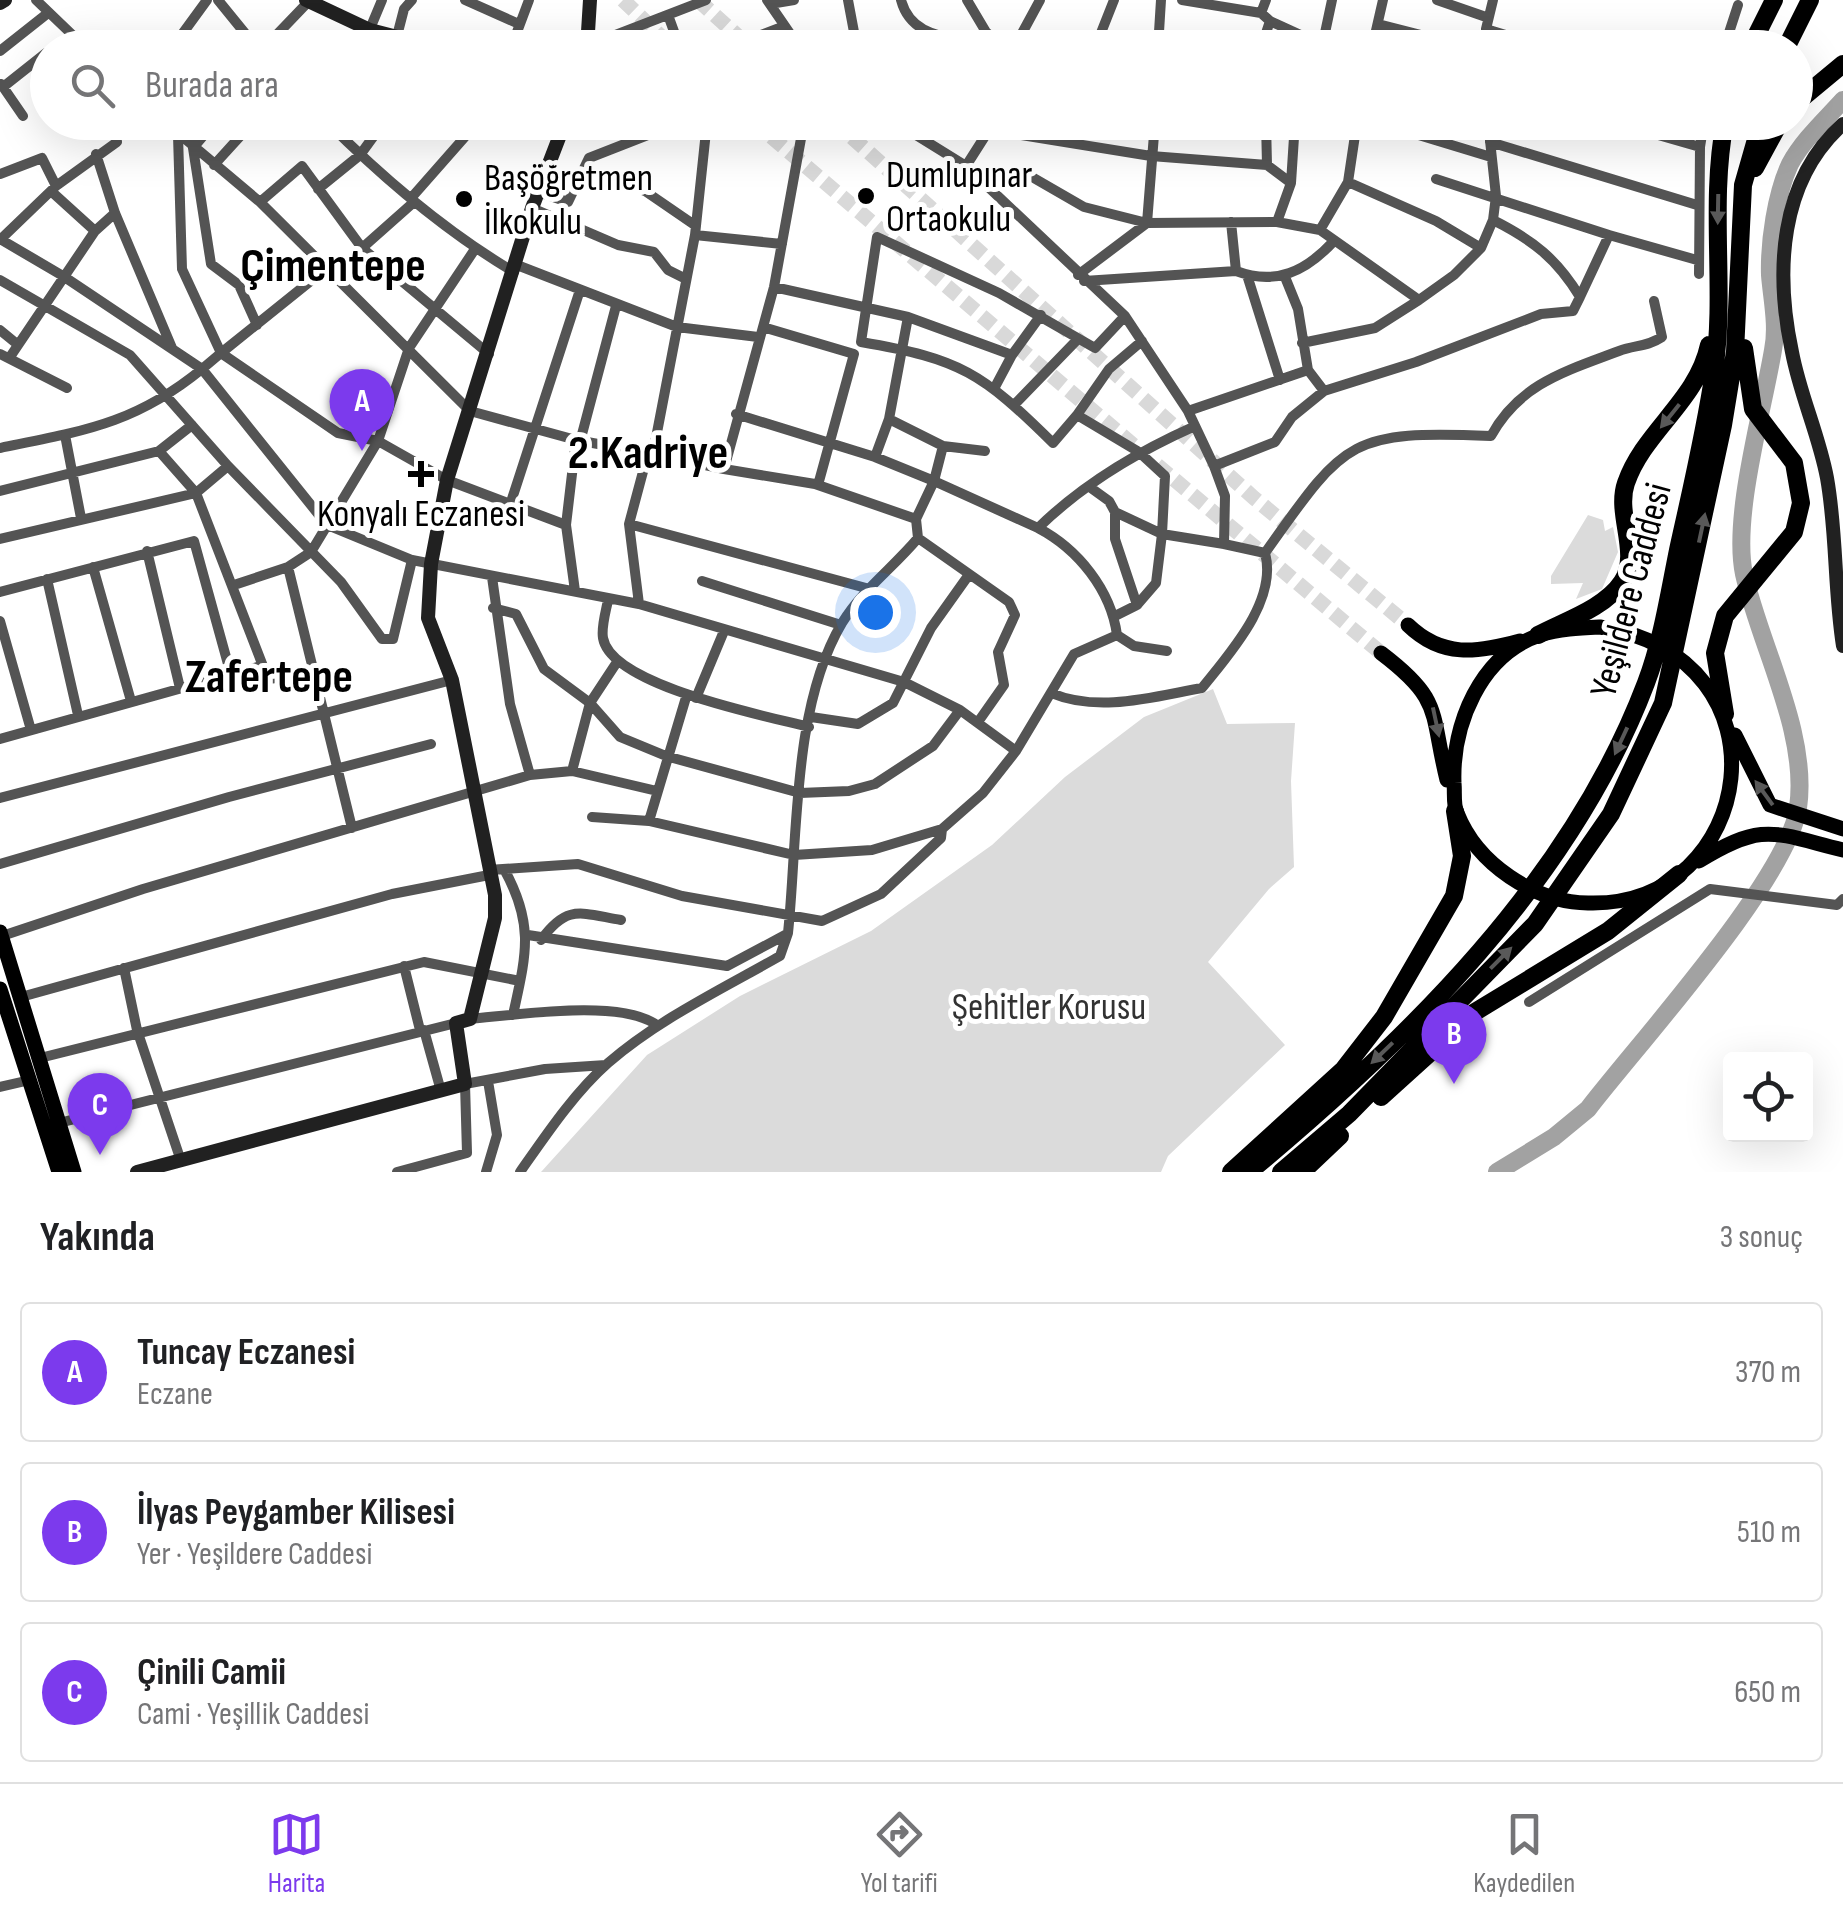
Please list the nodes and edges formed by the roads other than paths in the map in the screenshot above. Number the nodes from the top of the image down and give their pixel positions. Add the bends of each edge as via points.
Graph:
1 (36, 0) edge
2 (207, 0) edge
3 (218, 0) edge
4 (382, 0) edge
5 (412, 0) edge
6 (466, 0) edge
7 (529, 0) edge
8 (590, 0) edge
9 (672, 0) edge
10 (706, 0) edge
11 (794, 0) edge
12 (848, 0) edge
13 (900, 0) edge
14 (967, 0) edge
15 (1040, 0) edge
16 (1114, 0) edge
17 (1161, 0) edge
18 (1182, 0) edge
19 (1266, 0) edge
20 (1332, 0) edge
21 (1383, 0) edge
22 (1436, 0) edge
23 (1492, 0) edge
24 (1774, 0) edge
25 (1810, 0) edge
26 (308, 1) edge
27 (768, 2) edge
28 (1239, 5) edge
29 (1738, 6) dead end
30 (48, 13) junction
31 (673, 13) junction
32 (1265, 17) junction
33 (1486, 23) junction
34 (519, 24) junction
35 (1378, 24) junction
36 (782, 27) junction
37 (66, 30) edge
38 (185, 30) edge
39 (244, 30) edge
40 (278, 30) edge
41 (370, 30) joint
42 (399, 30) edge
43 (517, 30) edge
44 (588, 30) edge
45 (640, 30) edge
46 (676, 30) edge
47 (774, 30) edge
48 (785, 30) edge
49 (853, 30) edge
50 (922, 30) edge
51 (985, 30) edge
52 (1024, 30) edge
53 (1102, 30) edge
54 (1159, 30) edge
55 (1263, 30) edge
56 (1292, 30) edge
57 (1327, 30) edge
58 (1376, 30) edge
59 (1402, 30) edge
60 (1486, 30) edge
61 (1503, 30) edge
62 (1730, 30) edge
63 (1759, 30) edge
64 (1795, 30) edge
65 (0, 51) edge
66 (1843, 64) edge
67 (30, 65) edge
68 (2, 85) edge
69 (1813, 89) edge
70 (23, 116) dead end
71 (1843, 124) edge
72 (117, 140) edge
73 (178, 140) edge
74 (184, 140) edge
75 (200, 140) edge
76 (237, 140) edge
77 (344, 140) edge
78 (371, 140) edge
79 (465, 140) edge
80 (559, 140) edge
81 (627, 140) edge
82 (705, 140) edge
83 (801, 140) edge
84 (924, 140) edge
85 (983, 140) edge
86 (1066, 140) edge
87 (1153, 140) edge
88 (1267, 140) edge
89 (1293, 140) edge
90 (1354, 140) edge
91 (1435, 140) edge
92 (1676, 140) edge
93 (1701, 140) edge
94 (1723, 140) edge
95 (1756, 140) edge
96 (1769, 140) edge
97 (1490, 142) joint
98 (1700, 147) junction
99 (194, 148) junction
100 (96, 154) junction
101 (360, 156) junction
102 (1151, 156) junction
103 (1491, 157) junction
104 (214, 165) junction
105 (1267, 165) junction
106 (966, 166) junction
107 (584, 168) junction
108 (0, 174) edge
109 (1032, 176) dead end
110 (1436, 179) dead end
111 (1348, 182) junction
112 (1291, 183) junction
113 (1743, 185) junction
114 (54, 189) junction
115 (318, 189) junction
116 (538, 192) junction
117 (1496, 196) junction
118 (413, 200) junction
119 (260, 202) junction
120 (1697, 204) junction
121 (532, 208) junction
122 (115, 213) junction
123 (1493, 220) junction
124 (1231, 222) junction
125 (1278, 222) junction
126 (1147, 223) junction
127 (96, 230) junction
128 (695, 230) junction
129 (1320, 230) junction
130 (1609, 235) junction
131 (0, 239) edge
132 (1333, 242) junction
133 (782, 244) junction
134 (362, 248) junction
135 (1481, 248) junction
136 (475, 249) junction
137 (1697, 260) junction
138 (516, 268) junction
139 (331, 270) junction
140 (1241, 273) junction
141 (1699, 274) dead end
142 (1740, 275) junction
143 (64, 276) junction
144 (1285, 277) junction
145 (1081, 278) junction
146 (686, 279) junction
147 (0, 280) edge
148 (774, 286) junction
149 (580, 290) junction
150 (1720, 296) junction
151 (1580, 297) junction
152 (1418, 300) junction
153 (1654, 301) dead end
154 (42, 305) junction
155 (616, 306) junction
156 (867, 308) junction
157 (432, 309) junction
158 (1042, 315) junction
159 (1124, 316) junction
160 (908, 317) junction
161 (258, 325) junction
162 (678, 327) junction
163 (0, 330) edge
164 (760, 332) junction
165 (1076, 341) junction
166 (1142, 341) junction
167 (861, 342) junction
168 (1302, 343) junction
169 (17, 344) junction
170 (409, 348) junction
171 (172, 349) junction
172 (905, 350) junction
173 (222, 352) junction
174 (489, 354) junction
175 (854, 354) junction
176 (1012, 354) junction
177 (5, 355) edge
178 (202, 369) junction
179 (1308, 370) junction
180 (1280, 380) junction
181 (995, 387) junction
182 (67, 388) dead end
183 (1324, 391) junction
184 (169, 396) junction
185 (1014, 405) junction
186 (470, 411) junction
187 (1188, 411) junction
188 (736, 414) junction
189 (1077, 416) junction
190 (889, 420) junction
191 (192, 425) junction
192 (1193, 427) junction
193 (534, 430) junction
194 (65, 435) junction
195 (578, 440) junction
196 (378, 441) junction
197 (830, 445) junction
198 (943, 446) junction
199 (0, 448) edge
200 (985, 451) dead end
201 (160, 452) junction
202 (1139, 452) junction
203 (648, 454) junction
204 (875, 457) junction
205 (228, 466) junction
206 (1214, 466) junction
207 (724, 469) junction
208 (72, 471) junction
209 (447, 480) junction
210 (934, 480) junction
211 (818, 486) junction
212 (1091, 488) junction
213 (0, 490) edge
214 (196, 493) junction
215 (510, 504) junction
216 (1116, 512) junction
217 (81, 518) junction
218 (916, 519) junction
219 (630, 524) junction
220 (327, 525) junction
221 (566, 526) junction
222 (1038, 528) junction
223 (1162, 534) junction
224 (918, 538) junction
225 (0, 539) edge
226 (1224, 544) junction
227 (147, 551) junction
228 (312, 552) junction
229 (1265, 554) junction
230 (412, 560) junction
231 (431, 564) junction
232 (93, 567) junction
233 (288, 567) junction
234 (968, 576) junction
235 (492, 578) junction
236 (47, 579) junction
237 (702, 581) dead end
238 (234, 584) junction
239 (866, 588) junction
240 (575, 591) junction
241 (0, 592) edge
242 (608, 600) junction
243 (639, 604) junction
244 (1138, 605) junction
245 (493, 608) junction
246 (1114, 616) junction
247 (0, 620) edge
248 (841, 625) junction
249 (1408, 625) tunnel mouth
250 (724, 631) junction
251 (1117, 636) junction
252 (1538, 636) junction
253 (1843, 646) edge
254 (1167, 650) dead end
255 (1382, 653) tunnel mouth
256 (825, 658) junction
257 (617, 662) junction
258 (262, 666) junction
259 (311, 674) junction
260 (231, 675) junction
261 (452, 680) junction
262 (904, 682) junction
263 (180, 688) junction
264 (1052, 692) junction
265 (691, 696) junction
266 (131, 701) junction
267 (590, 703) junction
268 (960, 710) junction
269 (322, 713) junction
270 (1725, 714) junction
271 (78, 715) junction
272 (810, 722) junction
273 (978, 722) junction
274 (31, 730) junction
275 (0, 738) edge
276 (431, 744) dead end
277 (1016, 751) junction
278 (666, 756) junction
279 (337, 768) junction
280 (572, 771) junction
281 (530, 775) junction
282 (657, 791) junction
283 (800, 793) junction
284 (472, 796) junction
285 (0, 798) edge
286 (1455, 811) junction
287 (592, 818) dead end
288 (649, 822) junction
289 (352, 828) junction
290 (942, 829) junction
291 (1843, 829) edge
292 (1843, 850) edge
293 (794, 855) junction
294 (0, 864) edge
295 (504, 868) junction
296 (488, 872) junction
297 (1679, 874) junction
298 (1843, 899) edge
299 (790, 915) junction
300 (621, 920) dead end
301 (788, 933) junction
302 (1, 934) edge
303 (528, 935) junction
304 (540, 940) junction
305 (404, 966) junction
306 (124, 968) junction
307 (481, 972) junction
308 (520, 981) junction
309 (1, 996) edge
310 (20, 997) junction
311 (1529, 1002) dead end
312 (513, 1016) junction
313 (463, 1021) junction
314 (658, 1026) junction
315 (137, 1030) junction
316 (422, 1030) junction
317 (40, 1058) junction
318 (606, 1064) junction
319 (30, 1080) junction
320 (488, 1081) junction
321 (466, 1084) junction
322 (0, 1087) edge
323 (442, 1091) junction
324 (159, 1097) junction
325 (59, 1123) junction
326 (180, 1158) junction
327 (58, 1172) edge
328 (74, 1172) edge
329 (137, 1172) edge
330 (397, 1172) edge
331 (486, 1172) edge
332 (520, 1172) edge
333 (1231, 1172) edge
334 (1249, 1172) edge
335 (1281, 1172) edge
336 (1302, 1172) edge

1 - 30 street
2 - 38 street
3 - 39 street
4 - 41 street
5 - 42 street
6 - 34 street
7 - 34 street
8 - 44 street
9 - 31 street
10 - 31 street
11 - 27 street
12 - 49 street
13 - 50 street
14 - 51 street
15 - 52 street
16 - 53 street
17 - 54 street
18 - 28 street
19 - 32 street
20 - 57 street
21 - 35 street
22 - 33 street
23 - 33 street
24 - 63 highway
25 - 64 highway
26 - 40 street
26 - 41 street
27 - 36 street
28 - 32 street
29 - 62 street
30 - 37 street
30 - 65 street
31 - 45 street
31 - 46 street
32 - 55 street
32 - 56 street
33 - 60 street
33 - 61 street
34 - 43 street
35 - 58 street
35 - 59 street
36 - 47 street
36 - 48 street
66 - 69 highway
67 - 68 street
68 - 70 street
71 - 253 street via 1799,182 1782,271 1792,354 1836,526 1833,562
72 - 100 street
73 - 173 street via 182,269
74 - 99 street
75 - 99 street
76 - 104 street
77 - 101 street
78 - 101 street
79 - 118 street
80 - 116 street
81 - 107 street via 589,158
82 - 128 street
83 - 133 street
84 - 106 street
85 - 106 street
86 - 102 street
87 - 102 street
88 - 105 street
89 - 112 street
90 - 111 street
91 - 103 street
92 - 98 street
93 - 98 street
94 -> 150 highway, Yeşildere Caddesi
95 - 113 highway, Yeşildere Caddesi
96 - 113 highway
97 - 103 street
97 - 120 street
98 - 120 street
99 - 104 street
99 - 161 street via 211,264 239,285
100 - 114 street
100 - 122 street
101 - 115 street
101 - 118 street
102 - 105 street
102 - 126 street
103 - 117 street
104 - 119 street
105 - 112 street
106 - 145 street
107 - 116 street via 568,202
107 - 128 street via 645,192
108 - 114 street via 42,158
109 - 126 street via 1084,207
110 - 117 street
111 - 129 street
111 - 135 street
112 - 125 street
113 - 142 highway, Yeşildere Caddesi
114 - 127 street
114 - 131 street
115 - 119 street via 302,166
115 - 134 street
116 - 121 street
117 - 123 street
117 - 130 street
118 - 134 street
118 - 136 street
119 - 139 street
120 - 137 street
121 - 138 street
121 - 146 street via 654,252
122 - 127 street
122 - 171 street
123 - 135 street
123 - 151 street via 1534,240
124 - 125 street
124 - 126 street
124 - 140 street
125 - 129 street
126 - 145 street
127 - 143 street
128 - 133 street
128 - 146 street
129 - 132 street
130 - 137 street
130 - 151 street
131 - 143 street
132 - 144 street via 1313,264
132 - 152 street
133 - 148 street
134 - 139 street
134 - 157 street
135 - 152 street
136 - 138 street
136 - 157 street
137 - 141 street
138 - 149 street
138 - 174 street
139 - 161 street
139 - 170 street
140 - 144 street
140 - 145 street
140 - 180 street
142 - 270 highway via 1746,384 1754,408 1794,463 1802,503 1794,532 1725,616 1715,653
335 -> 142 highway, Yeşildere Caddesi via 1349,1114 1535,924 1611,814 1663,703 1683,624 1736,352
143 - 154 street
143 - 171 street
144 - 168 street
145 - 159 street
146 - 162 street
147 - 154 street
148 - 156 street
148 - 164 street
149 - 155 street
149 - 193 street
150 -> 252 highway via 1707,355 1690,392 1625,485 1624,580 1594,606
150 -> 334 highway, Yeşildere Caddesi via 1714,369 1664,616 1648,680 1617,750 1555,858 1460,972 1318,1115
151 - 183 street via 1573,311 1541,314
152 - 168 street via 1375,328
153 - 229 street via 1662,336 1646,348 1624,348 1533,386 1506,409 1491,436 1421,433 1372,440 1341,455
154 - 169 street
154 - 184 street via 130,355
155 - 162 street
155 - 195 street
156 - 158 street via 877,237
156 - 160 street
156 - 167 street
157 - 170 street
157 - 174 street
158 - 165 street
158 - 176 street
159 - 165 street via 1095,348
159 - 166 street
160 - 172 street
160 - 176 street
161 - 173 street
162 - 164 street
162 - 203 street
163 - 169 street
164 - 175 street
164 - 188 street
165 - 185 street
166 - 187 street
166 - 189 street via 1109,369
167 - 172 street
167 - 175 street
168 - 179 street
169 - 177 street
170 - 186 street
170 - 196 street
171 - 178 street
172 - 181 street
172 - 190 street
173 - 178 street
173 - 196 street via 338,433
174 - 186 street
175 - 197 street
176 - 181 street
177 - 182 street
178 - 184 street
178 - 220 street
179 - 180 street
179 - 183 street
180 - 187 street
181 - 185 street
183 - 206 street via 1292,417 1275,442
184 - 191 street
184 - 194 street via 128,418
185 - 189 street via 1053,443
186 - 193 street
186 - 209 street
187 - 192 street
188 - 197 street
188 - 207 street
189 - 202 street
190 - 198 street
190 - 204 street
191 - 201 street
191 - 205 street
192 - 202 street
192 - 206 street
193 - 195 street
193 - 215 street
194 - 199 street
194 - 208 street
195 - 203 street
195 - 221 street
196 - 209 street
196 - 220 street
197 - 204 street
197 - 211 street
198 - 200 street
198 - 210 street
201 - 208 street
201 - 214 street
202 - 212 street
202 - 223 street via 1165,476
203 - 207 street
203 - 219 street
204 - 210 street
205 - 214 street
205 - 228 street
206 - 226 street via 1225,496
207 - 211 street
208 - 213 street
208 - 217 street
209 - 215 street
209 - 231 street
210 - 218 street
210 - 222 street
211 - 218 street
212 - 216 street
212 - 222 street via 1064,502
214 - 217 street
214 - 238 street
215 - 221 street
216 - 223 street
216 - 244 street via 1116,539
217 - 225 street
218 - 224 street
219 - 239 street
219 - 243 street
220 - 228 street
220 - 230 street
221 - 240 street
222 - 246 street via 1062,540 1102,589
223 - 226 street
223 - 244 street via 1156,584
224 - 234 street
224 - 239 street
226 - 229 street
227 - 232 street
227 - 260 street via 194,541
227 - 263 street
228 - 230 street via 382,639 392,639
228 - 233 street
229 - 264 street via 1258,604 1240,641 1202,688 1076,703
230 - 231 street
231 - 235 street
231 - 261 street via 428,618
232 - 236 street
232 - 266 street
233 - 238 street
233 - 259 street
234 - 262 street
234 - 273 street via 1010,602 1014,614 998,652 1004,685
235 - 240 street
235 - 245 street
236 - 241 street
236 - 271 street
237 - 248 street
238 - 258 street
239 - 248 street
240 - 242 street
242 - 243 street
242 - 257 street via 603,639
243 - 250 street
244 - 246 street
245 - 267 street via 516,614 544,669
245 - 281 street
246 - 251 street
247 - 274 street
248 - 256 street
249 - 252 main road via 1429,643 1453,651 1482,652
250 - 256 street
250 - 265 street
251 - 254 street via 1134,646
251 - 264 street via 1074,654
252 - 270 main road via 1600,627 1630,632 1674,652
252 - 286 main road via 1499,662 1460,723
255 -> 286 main road via 1430,698
256 - 262 street
256 - 272 street
257 - 265 street
257 - 267 street
258 - 259 street via 268,678
258 - 260 street
259 - 269 street
260 - 263 street
261 - 269 street
261 - 284 street
262 - 268 street
262 - 272 street via 893,703 858,724
263 - 266 street
264 - 277 street
265 - 272 street
265 - 278 street
266 - 271 street
267 - 278 street via 620,737
267 - 280 street
268 - 273 street
268 - 283 street via 933,746 875,784
269 - 279 street
269 - 285 street
291 -> 270 main road via 1770,804
270 - 297 main road via 1731,781 1722,816
271 - 274 street
272 - 283 street
273 - 277 street
274 - 275 street
276 - 279 street
277 - 290 street via 983,794
278 - 282 street
278 - 283 street
279 - 289 street
279 - 294 street
280 - 281 street
280 - 282 street
281 - 284 street
282 - 288 street
283 - 293 street
284 - 289 street
284 - 296 street
286 - 297 main road via 1493,864 1553,898 1622,901
286 - 333 highway via 1462,856 1454,896 1384,1017 1344,1070
287 - 288 street
288 - 293 street
289 - 302 street
290 - 293 street via 872,850
290 - 299 street via 941,838 881,894 822,921
292 - 297 main road via 1754,833
293 - 299 street
295 - 296 street
295 - 299 street via 578,864 682,896
295 - 303 street via 522,901
296 - 306 street
296 - 307 street via 494,918
297 - 336 highway via 1608,931 1515,985 1446,1036
298 - 311 street via 1837,905 1710,889
299 - 301 street
300 - 304 street via 574,912 556,918
301 - 304 street via 727,966
301 - 314 street via 780,956
302 - 310 main road
303 - 304 street
303 - 308 street
305 - 307 street via 424,962
305 - 315 street
305 - 316 street
306 - 310 street
306 - 315 street
307 - 308 street
307 - 313 street
308 - 312 street
309 - 319 main road
310 - 317 main road
312 - 313 street
312 - 314 street via 644,1015
313 - 316 street
313 - 321 street
314 - 318 street
315 - 317 street
315 - 324 street
316 - 323 street
316 - 324 street
317 - 325 main road
318 - 320 street
318 - 332 street
319 - 322 street
319 - 327 main road
320 - 321 street
320 - 331 street via 498,1135
321 - 323 street
321 - 330 street via 467,1153
323 - 326 street
324 - 325 street
324 - 326 street
325 - 328 main road
326 - 329 street

